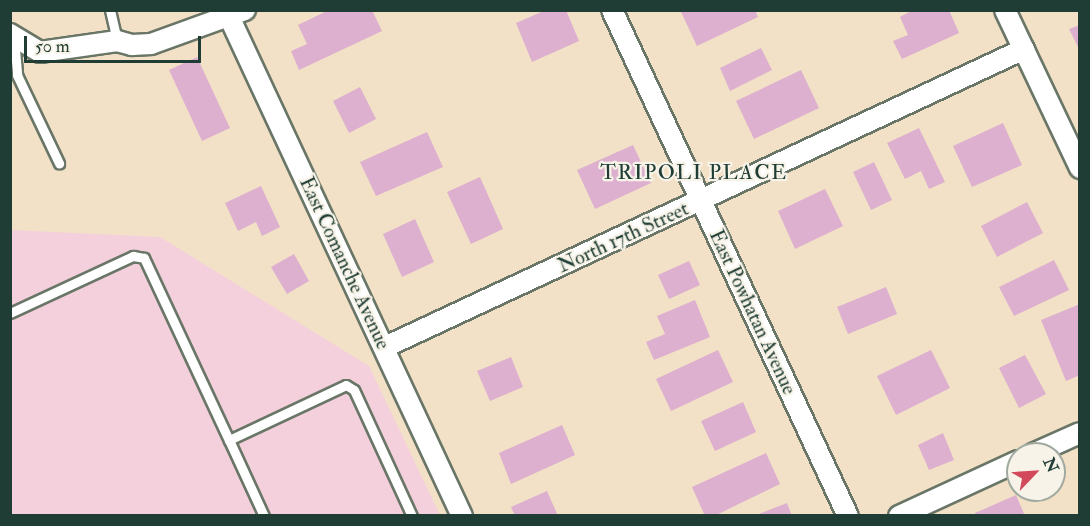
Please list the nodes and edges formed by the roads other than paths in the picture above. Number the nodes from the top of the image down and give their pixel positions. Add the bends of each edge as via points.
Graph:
1 (110, 10) edge
2 (612, 10) edge
3 (1005, 10) edge
4 (234, 13) edge
5 (12, 36) edge
6 (117, 41) junction
7 (1024, 49) junction
8 (59, 163) dead end
9 (1078, 163) edge
10 (701, 201) junction
11 (10, 313) edge
12 (385, 347) junction
13 (1080, 432) edge
14 (229, 440) junction
15 (1059, 442) edge
16 (1006, 467) edge
17 (264, 516) edge
18 (412, 516) edge
19 (462, 516) edge
20 (848, 516) edge
21 (899, 516) edge

1 - 6 lane
2 - 10 street, East Powhatan Avenue
3 - 7 street
4 - 6 street via 151,44
4 - 12 street, East Comanche Avenue
5 - 6 street via 40,52
5 - 8 lane via 17,75
7 - 9 street
7 - 10 street, North 17th Street
10 - 12 street, North 17th Street
10 - 20 street, East Powhatan Avenue
11 - 14 lane via 133,256 144,258
12 - 19 street, East Comanche Avenue
13 - 15 street
14 - 17 lane
14 - 18 lane via 346,385 354,390
16 - 21 street

